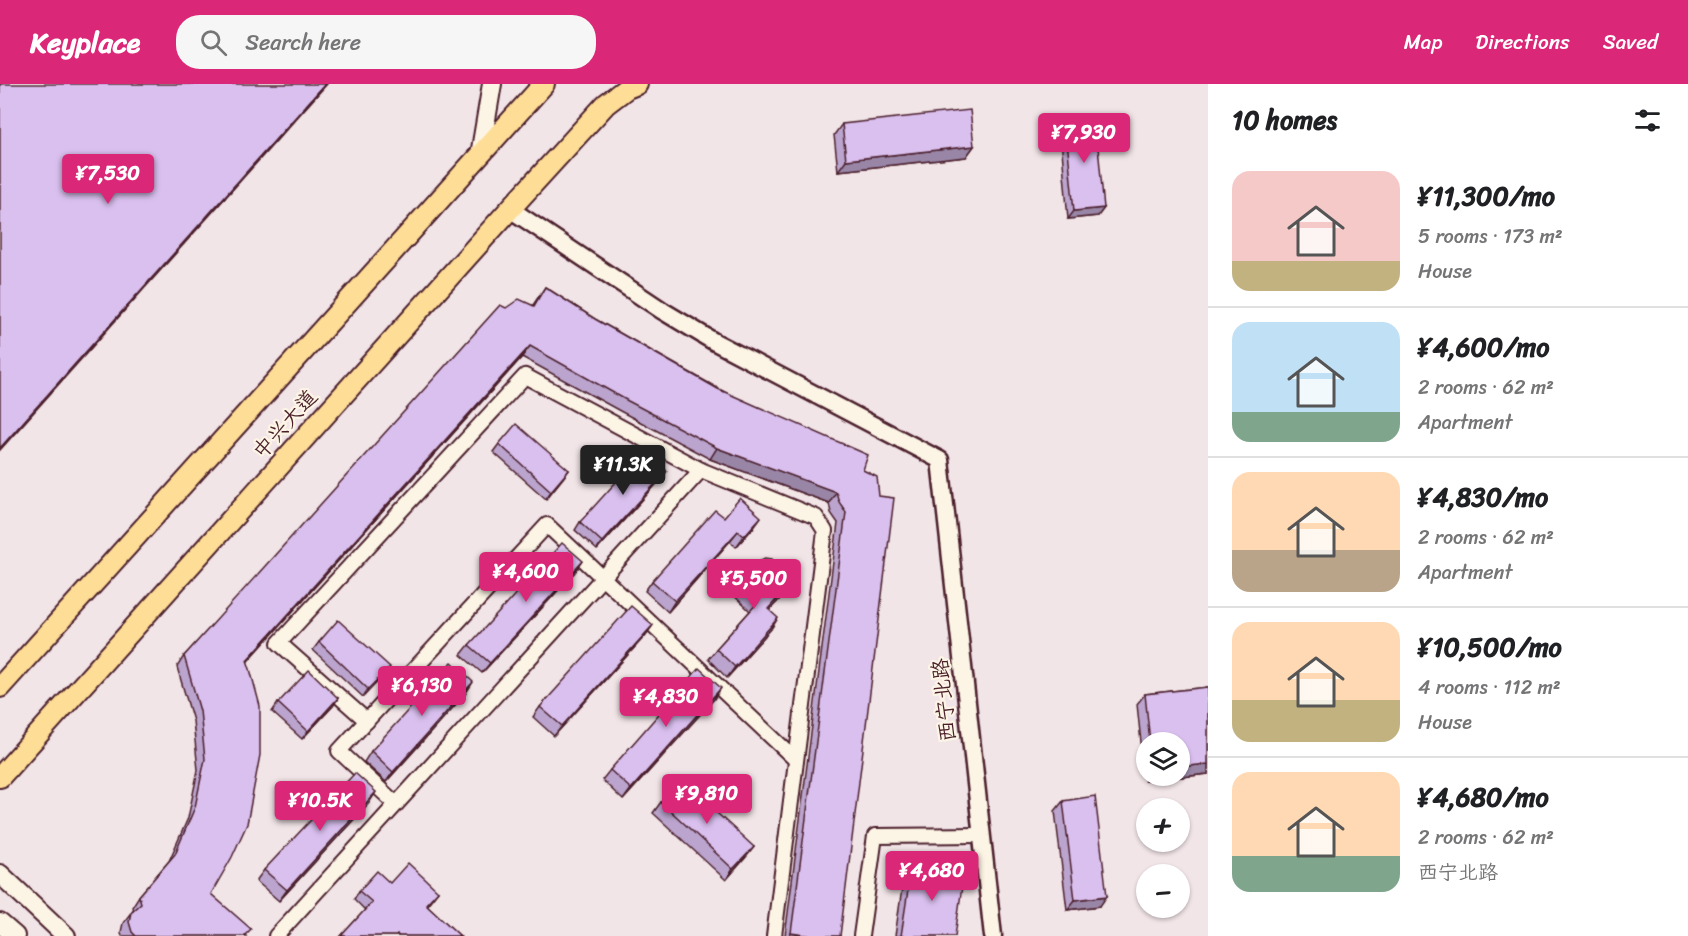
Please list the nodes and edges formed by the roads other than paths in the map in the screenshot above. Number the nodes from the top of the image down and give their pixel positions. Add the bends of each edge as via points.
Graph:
1 (492, 84) edge
2 (544, 84) edge
3 (637, 84) edge
4 (480, 154) junction
5 (510, 209) junction
6 (701, 470) junction
7 (603, 578) junction
8 (0, 687) edge
9 (366, 721) junction
10 (796, 760) junction
11 (0, 777) edge
12 (396, 804) junction
13 (982, 835) junction
14 (0, 874) edge
15 (0, 923) edge
16 (15, 936) edge
17 (66, 936) edge
18 (276, 936) edge
19 (774, 936) edge
20 (861, 936) edge
21 (993, 936) edge

1 - 4 main road
2 - 4 main road, 中兴大道
3 - 5 main road, 中兴大道 via 606,104
4 - 8 main road, 中兴大道
5 - 11 main road, 中兴大道
5 - 13 street, 西宁北路 via 713,341 940,460
6 - 7 street
6 - 9 street via 525,376 279,643
6 - 10 street via 816,517 825,531
7 - 9 street via 547,525
7 - 10 street
7 - 12 street
9 - 12 street via 339,751
10 - 19 street
12 - 18 street
13 - 20 street via 875,836
13 - 21 street, 西宁北路
14 - 17 main road
15 - 16 main road

